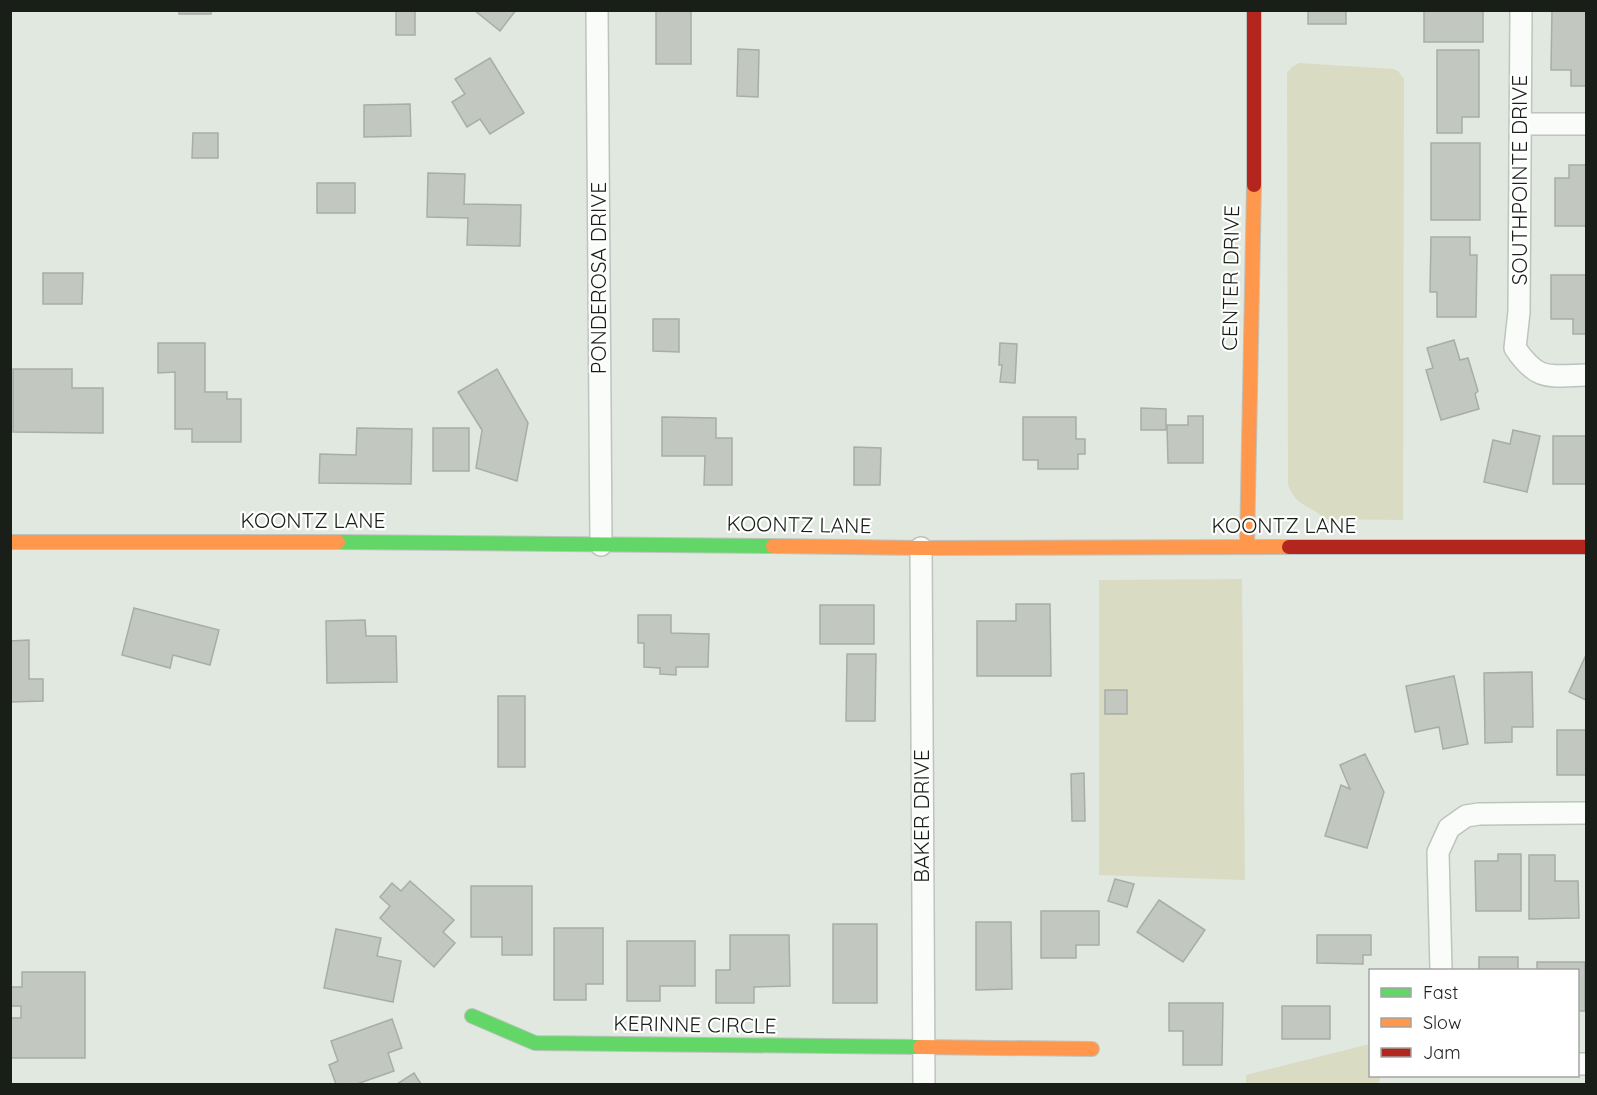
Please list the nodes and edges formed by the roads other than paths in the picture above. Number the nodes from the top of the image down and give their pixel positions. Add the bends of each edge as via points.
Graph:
1 (597, 10) edge
2 (1254, 10) edge
3 (1521, 10) edge
4 (1521, 124) junction
5 (1587, 124) edge
6 (1587, 375) edge
7 (10, 542) edge
8 (600, 545) junction
9 (1247, 547) junction
10 (1587, 547) edge
11 (921, 548) junction
12 (1587, 813) edge
13 (1441, 969) edge
14 (472, 1016) dead end
15 (924, 1048) junction
16 (1092, 1049) dead end
17 (924, 1084) edge

1 - 8 street, PONDEROSA DRIVE
2 - 9 street, CENTER DRIVE
3 - 4 street, SOUTHPOINTE DRIVE
4 - 5 street
4 - 6 street, SOUTHPOINTE DRIVE via 1519,312 1515,348 1526,365 1539,374
7 - 8 street, KOONTZ LANE
8 - 11 street, KOONTZ LANE
9 - 10 street, KOONTZ LANE
9 - 11 street, KOONTZ LANE
11 - 15 street, BAKER DRIVE
12 - 13 street via 1479,814 1466,816 1449,828 1438,852
14 - 15 street, KERINNE CIRCLE via 535,1044
15 - 16 street, KERINNE CIRCLE
15 - 17 street, BAKER DRIVE

